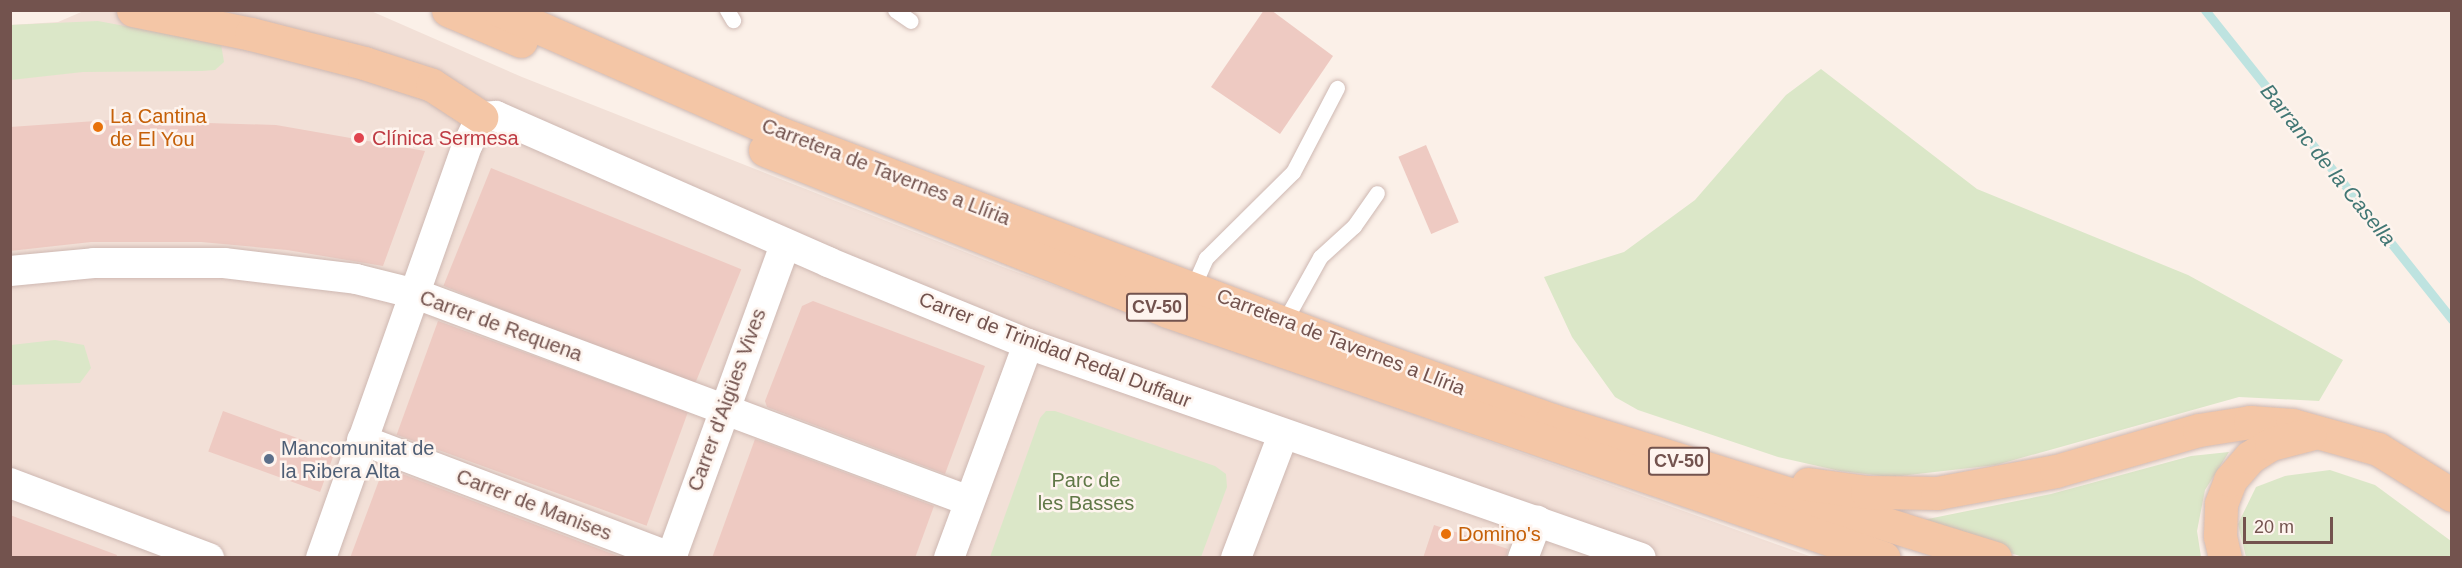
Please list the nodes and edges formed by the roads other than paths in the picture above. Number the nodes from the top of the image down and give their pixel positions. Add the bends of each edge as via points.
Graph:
1 (133, 10) edge
2 (448, 10) edge
3 (499, 10) edge
4 (895, 10) edge
5 (911, 21) dead end
6 (1337, 88) dead end
7 (481, 117) junction
8 (1377, 193) dead end
9 (785, 244) junction
10 (10, 272) edge
11 (1192, 287) junction
12 (416, 294) junction
13 (1284, 322) junction
14 (1028, 344) junction
15 (1366, 354) junction
16 (724, 408) junction
17 (2326, 433) junction
18 (1283, 435) junction
19 (362, 440) junction
20 (10, 483) edge
21 (2451, 495) edge
22 (969, 501) junction
23 (1537, 520) junction
24 (671, 557) edge
25 (209, 558) edge
26 (321, 558) edge
27 (950, 558) edge
28 (1236, 558) edge
29 (1523, 558) edge
30 (1641, 558) edge
31 (1884, 558) edge
32 (1995, 558) edge
33 (2225, 558) edge

1 - 7 main road via 364,63 432,85
2 - 31 main road, Carretera de Tavernes a Llíria / CV-50 via 777,156 1167,311
3 - 11 main road, Carretera de Tavernes a Llíria / CV-50 via 779,133
4 - 5 lane
6 - 11 lane via 1293,172 1206,258
7 - 9 street, Carrer de Trinidad Redal Duffaur via 496,116
7 - 12 street
8 - 13 lane via 1354,226 1320,258
9 - 14 street, Carrer de Trinidad Redal Duffaur
9 - 16 street, Carrer d'Aigües Vives
10 - 12 street, Carrer de Requena via 94,263 224,263 333,276
11 - 13 main road, Carretera de Tavernes a Llíria / CV-50
12 - 16 street, Carrer de Requena
12 - 19 street
13 - 15 main road, Carretera de Tavernes a Llíria / CV-50
14 - 18 street, Carrer de Trinidad Redal Duffaur
14 - 22 street
15 - 17 main road via 1454,375 1767,474 1867,492 1937,493 1967,488 2056,471 2199,430 2250,422
15 - 32 main road, Carretera de Tavernes a Llíria / CV-50 via 1563,424
16 - 22 street, Carrer de Requena
16 - 24 street, Carrer d'Aigües Vives
17 - 21 main road via 2378,449
17 - 33 main road via 2295,436 2271,444 2250,457 2230,480 2221,504 2220,536
18 - 23 street, Carrer de Trinidad Redal Duffaur
18 - 28 street
19 - 24 street, Carrer de Manises
19 - 26 street
20 - 25 street
22 - 27 street
23 - 29 street
23 - 30 street, Carrer de Trinidad Redal Duffaur

